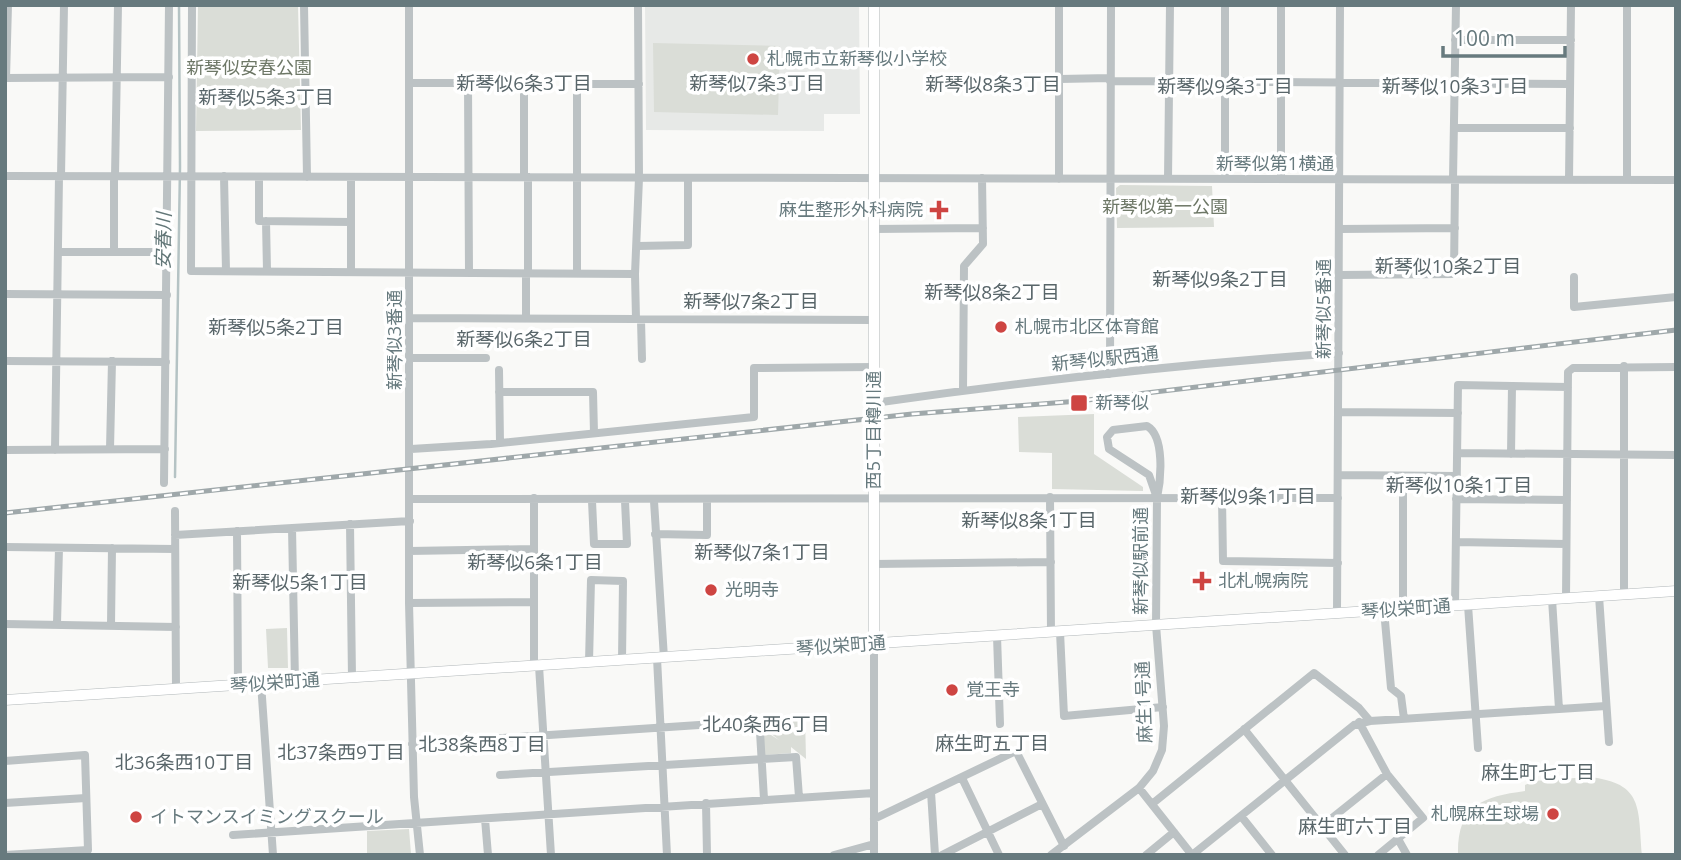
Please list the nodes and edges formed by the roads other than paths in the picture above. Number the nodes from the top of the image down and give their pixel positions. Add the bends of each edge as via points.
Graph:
1 (8, 5) edge
2 (64, 5) edge
3 (118, 5) edge
4 (169, 5) edge
5 (192, 5) edge
6 (303, 5) edge
7 (409, 5) edge
8 (638, 5) edge
9 (874, 5) edge
10 (1059, 5) edge
11 (1111, 5) edge
12 (1170, 5) edge
13 (1225, 5) edge
14 (1281, 5) edge
15 (1340, 5) edge
16 (1455, 5) edge
17 (1571, 5) edge
18 (1628, 5) edge
19 (1455, 40) junction
20 (1571, 40) junction
21 (169, 77) junction
22 (6, 78) edge
23 (62, 78) junction
24 (116, 78) junction
25 (1060, 79) junction
26 (1110, 80) junction
27 (1170, 82) junction
28 (1225, 82) junction
29 (410, 83) junction
30 (468, 83) junction
31 (1282, 83) junction
32 (1454, 83) junction
33 (639, 84) junction
34 (1340, 84) junction
35 (1570, 84) junction
36 (1454, 128) junction
37 (1570, 128) junction
38 (5, 176) edge
39 (60, 176) junction
40 (115, 176) junction
41 (171, 176) junction
42 (189, 176) junction
43 (224, 176) junction
44 (259, 177) junction
45 (307, 177) junction
46 (351, 177) junction
47 (410, 177) junction
48 (469, 177) junction
49 (526, 177) junction
50 (578, 178) junction
51 (639, 178) junction
52 (688, 178) junction
53 (874, 178) junction
54 (982, 178) junction
55 (1059, 179) junction
56 (1110, 179) junction
57 (1168, 179) junction
58 (1225, 179) junction
59 (1454, 179) junction
60 (1281, 180) junction
61 (1340, 180) junction
62 (1569, 180) junction
63 (1627, 180) junction
64 (1676, 180) edge
65 (266, 221) junction
66 (351, 222) junction
67 (1455, 228) junction
68 (874, 229) junction
69 (983, 229) junction
70 (1340, 229) junction
71 (638, 246) junction
72 (114, 251) junction
73 (58, 252) junction
74 (168, 252) junction
75 (226, 271) junction
76 (267, 271) junction
77 (351, 271) junction
78 (410, 273) junction
79 (469, 273) junction
80 (527, 273) junction
81 (577, 273) junction
82 (635, 274) junction
83 (1339, 275) junction
84 (1574, 276) dead end
85 (5, 294) edge
86 (58, 294) junction
87 (167, 295) junction
88 (1676, 297) edge
89 (410, 318) junction
90 (526, 318) junction
91 (638, 320) junction
92 (874, 320) junction
93 (1339, 353) junction
94 (410, 358) junction
95 (486, 358) dead end
96 (642, 359) dead end
97 (5, 360) edge
98 (57, 361) junction
99 (112, 361) junction
100 (166, 362) junction
101 (1624, 366) junction
102 (1676, 367) edge
103 (874, 368) junction
104 (499, 370) dead end
105 (1110, 374) junction
106 (1512, 386) junction
107 (1567, 387) junction
108 (963, 390) junction
109 (499, 392) junction
110 (874, 403) junction
111 (1339, 412) junction
112 (1458, 413) junction
113 (594, 433) junction
114 (500, 443) junction
115 (110, 449) junction
116 (165, 449) junction
117 (411, 449) junction
118 (5, 450) edge
119 (55, 450) junction
120 (1457, 453) junction
121 (1511, 454) junction
122 (1567, 454) junction
123 (1623, 455) junction
124 (1676, 455) edge
125 (1158, 456) junction
126 (1139, 469) junction
127 (1339, 475) junction
128 (1403, 476) junction
129 (1457, 477) junction
130 (164, 483) dead end
131 (874, 497) junction
132 (1050, 497) junction
133 (534, 498) junction
134 (1157, 498) junction
135 (1222, 498) junction
136 (1338, 498) junction
137 (411, 499) junction
138 (1457, 499) junction
139 (708, 500) junction
140 (1567, 500) junction
141 (592, 501) junction
142 (625, 501) junction
143 (654, 501) junction
144 (175, 511) dead end
145 (410, 521) junction
146 (350, 524) junction
147 (292, 528) junction
148 (237, 531) junction
149 (655, 534) junction
150 (175, 535) junction
151 (1456, 541) junction
152 (1566, 544) junction
153 (5, 547) edge
154 (59, 548) junction
155 (112, 548) junction
156 (175, 549) junction
157 (533, 549) junction
158 (409, 551) junction
159 (1052, 562) junction
160 (1338, 562) junction
161 (874, 564) junction
162 (1676, 591) edge
163 (1624, 594) junction
164 (1599, 596) junction
165 (1566, 598) junction
166 (1552, 599) junction
167 (533, 602) junction
168 (409, 603) junction
169 (1468, 605) junction
170 (1455, 606) junction
171 (1404, 609) junction
172 (1384, 610) junction
173 (1337, 614) junction
174 (5, 624) edge
175 (57, 624) junction
176 (111, 625) junction
177 (1156, 625) junction
178 (176, 627) junction
179 (1055, 632) junction
180 (997, 636) junction
181 (874, 644) junction
182 (660, 658) junction
183 (622, 660) junction
184 (589, 663) junction
185 (537, 666) junction
186 (410, 674) junction
187 (352, 678) junction
188 (295, 681) junction
189 (261, 683) junction
190 (238, 685) junction
191 (176, 689) junction
192 (5, 700) edge
193 (1606, 706) junction
194 (1163, 707) junction
195 (1559, 709) junction
196 (1475, 715) junction
197 (1404, 719) junction
198 (1370, 721) junction
199 (1359, 722) junction
200 (1000, 723) dead end
201 (660, 729) junction
202 (1244, 729) junction
203 (544, 735) junction
204 (1609, 742) dead end
205 (412, 744) junction
206 (1478, 748) dead end
207 (761, 759) junction
208 (5, 761) edge
209 (662, 765) junction
210 (546, 772) junction
211 (1387, 774) junction
212 (500, 775) dead end
213 (962, 778) junction
214 (1285, 780) junction
215 (1139, 788) junction
216 (931, 792) junction
217 (874, 793) junction
218 (799, 797) junction
219 (86, 798) junction
220 (764, 799) junction
221 (5, 803) edge
222 (706, 803) junction
223 (1042, 804) junction
224 (1152, 804) junction
225 (664, 806) junction
226 (548, 815) junction
227 (1241, 816) junction
228 (485, 819) junction
229 (874, 819) junction
230 (417, 823) junction
231 (1322, 826) junction
232 (988, 831) junction
233 (271, 832) junction
234 (1174, 832) junction
235 (233, 835) dead end
236 (1398, 839) junction
237 (874, 844) junction
238 (1064, 846) junction
239 (77, 853) edge
240 (18, 854) edge
241 (550, 854) edge
242 (5, 855) edge
243 (273, 855) edge
244 (420, 855) edge
245 (488, 855) edge
246 (667, 855) edge
247 (708, 855) edge
248 (834, 855) edge
249 (874, 855) edge
250 (935, 855) edge
251 (942, 855) edge
252 (999, 855) edge
253 (1051, 855) edge
254 (1146, 855) edge
255 (1192, 855) edge
256 (1272, 855) edge
257 (1345, 855) edge
258 (1378, 855) edge
259 (1407, 855) edge

1 - 22 street
2 - 23 street
3 - 24 street
4 - 21 street
5 - 42 street
6 - 45 street
7 - 29 street, 新琴似3番通
8 - 33 street
9 - 53 main road, 西5丁目樽川通
10 - 25 street
11 - 26 street
12 - 27 street
13 - 28 street
14 - 31 street
15 - 34 street, 新琴似5番通
16 - 19 street
17 - 20 street
18 - 63 street
19 - 20 street
19 - 32 street
20 - 35 street
21 - 24 street
21 - 41 street
22 - 23 street
23 - 24 street
23 - 39 street
24 - 40 street
25 - 26 street
25 - 55 street
26 - 27 street
26 - 56 street
27 - 28 street
27 - 57 street
28 - 31 street
28 - 58 street
29 - 30 street
29 - 47 street, 新琴似3番通
30 - 48 street
30 - 49 street via 524,83
31 - 34 street
31 - 60 street
32 - 34 street
32 - 35 street
32 - 36 street
33 - 50 street via 577,84
33 - 51 street
34 - 61 street, 新琴似5番通
35 - 37 street
36 - 37 street
36 - 59 street
37 - 62 street
38 - 39 street, 新琴似第1横通
39 - 40 street, 新琴似第1横通
39 - 73 street
40 - 41 street, 新琴似第1横通
40 - 72 street
41 - 42 street, 新琴似第1横通
41 - 74 street
42 - 43 street, 新琴似第1横通
42 - 75 street via 191,271
43 - 44 street, 新琴似第1横通
43 - 75 street
44 - 45 street, 新琴似第1横通
44 - 65 street via 260,221
45 - 46 street, 新琴似第1横通
46 - 47 street, 新琴似第1横通
46 - 66 street
47 - 48 street, 新琴似第1横通
47 - 78 street, 新琴似3番通
48 - 49 street, 新琴似第1横通
48 - 79 street
49 - 50 street, 新琴似第1横通
49 - 80 street
50 - 51 street, 新琴似第1横通
50 - 81 street
51 - 52 street, 新琴似第1横通
51 - 71 street
52 - 53 street, 新琴似第1横通
52 - 71 street via 688,245
53 - 54 street, 新琴似第1横通
53 - 68 main road, 西5丁目樽川通
54 - 55 street, 新琴似第1横通
54 - 69 street
55 - 56 street, 新琴似第1横通
56 - 57 street, 新琴似第1横通
56 - 105 street
57 - 58 street, 新琴似第1横通
58 - 60 street, 新琴似第1横通
59 - 61 street, 新琴似第1横通
59 - 62 street, 新琴似第1横通
59 - 67 street
60 - 61 street, 新琴似第1横通
61 - 70 street, 新琴似5番通
62 - 63 street, 新琴似第1横通
63 - 64 street, 新琴似第1横通
65 - 66 street
65 - 76 street
66 - 77 street
67 - 70 street
67 - 83 street via 1454,274
68 - 69 street
68 - 92 main road, 西5丁目樽川通
69 - 108 street via 983,244 964,266
70 - 83 street, 新琴似5番通
71 - 82 street
72 - 73 street
72 - 74 street
73 - 86 street
74 - 87 street
75 - 76 street
76 - 77 street
77 - 78 street
78 - 79 street
78 - 89 street, 新琴似3番通
79 - 80 street
80 - 81 street
80 - 90 street
81 - 82 street
82 - 91 street
83 - 93 street, 新琴似5番通
84 - 88 street via 1574,307
85 - 86 street
86 - 87 street
86 - 98 street
87 - 100 street
89 - 90 street
89 - 94 street, 新琴似3番通
90 - 91 street
91 - 92 street
91 - 96 street
92 - 103 main road, 西5丁目樽川通
93 - 105 street, 新琴似駅西通
93 - 111 street, 新琴似5番通
94 - 95 street
94 - 117 street, 新琴似3番通
97 - 98 street
98 - 99 street
98 - 119 street
99 - 100 street
99 - 115 street
100 - 116 street
101 - 102 street
101 - 107 street via 1573,368 1568,372
101 - 123 street
103 - 110 main road, 西5丁目樽川通
103 - 113 street via 754,368 754,417
104 - 109 street
105 - 108 street, 新琴似駅西通
106 - 107 street
106 - 112 street via 1458,385
106 - 121 street
107 - 122 street
108 - 110 street, 新琴似駅西通
109 - 113 street via 593,392
109 - 114 street
110 - 131 main road, 西5丁目樽川通
111 - 112 street
111 - 127 street, 新琴似5番通
112 - 120 street
113 - 114 street
114 - 117 street
115 - 116 street
115 - 119 street
116 - 130 street
117 - 137 street, 新琴似3番通
118 - 119 street
120 - 121 street
120 - 129 street
121 - 122 street
122 - 123 street
122 - 140 street
123 - 124 street
123 - 163 street
125 - 126 street via 1149,468
125 - 126 street via 1151,428 1113,430 1107,437 1109,449
125 - 134 street, 新琴似駅前通
126 - 134 street via 1152,479
127 - 128 street
127 - 136 street, 新琴似5番通
128 - 129 street
128 - 171 street
129 - 138 street
131 - 132 street
131 - 139 street
131 - 161 main road, 西5丁目樽川通
132 - 134 street
132 - 159 street
133 - 137 street
133 - 141 street
133 - 157 street
134 - 135 street
134 - 177 street, 新琴似駅前通
135 - 136 street
135 - 160 street via 1223,561
136 - 160 street, 新琴似5番通
137 - 145 street, 新琴似3番通
138 - 140 street
138 - 151 street
139 - 143 street
139 - 149 street via 707,535
140 - 152 street
141 - 142 street
141 - 142 street via 594,544 627,544
142 - 143 street
143 - 149 street
144 - 150 street
145 - 146 street
145 - 158 street, 新琴似3番通
146 - 147 street
146 - 187 street
147 - 148 street
147 - 188 street
148 - 150 street
148 - 190 street
149 - 182 street
150 - 156 street
151 - 152 street
151 - 170 street
152 - 165 street
153 - 154 street
154 - 155 street
154 - 175 street
155 - 156 street
155 - 176 street
156 - 178 street
157 - 158 street
157 - 167 street
158 - 168 street, 新琴似3番通
159 - 161 street
159 - 179 street
160 - 173 street, 新琴似5番通
161 - 181 main road, 西5丁目樽川通
162 - 163 main road, 琴似栄町通
163 - 164 main road, 琴似栄町通
164 - 165 main road, 琴似栄町通
164 - 193 street
165 - 166 main road, 琴似栄町通
166 - 169 main road, 琴似栄町通
166 - 195 street
167 - 168 street
167 - 185 street
168 - 186 street, 新琴似3番通
169 - 170 main road, 琴似栄町通
169 - 196 street
170 - 171 main road, 琴似栄町通
171 - 172 main road, 琴似栄町通
172 - 173 main road, 琴似栄町通
172 - 197 street via 1391,688 1401,696
173 - 177 main road, 琴似栄町通
174 - 175 street
175 - 176 street
176 - 178 street
177 - 179 main road, 琴似栄町通
177 - 194 street, 麻生1号通
178 - 191 street
179 - 180 main road, 琴似栄町通
179 - 194 street via 1064,716
180 - 181 main road, 琴似栄町通
180 - 200 street
181 - 182 main road, 琴似栄町通
181 - 217 street, 西5丁目樽川通
182 - 183 main road, 琴似栄町通
182 - 201 street
183 - 184 main road, 琴似栄町通
183 - 184 street via 623,581 591,580
184 - 185 main road, 琴似栄町通
185 - 186 main road, 琴似栄町通
185 - 203 street
186 - 187 main road, 琴似栄町通
186 - 205 street, 新琴似3番通
187 - 188 main road, 琴似栄町通
188 - 189 main road, 琴似栄町通
189 - 190 main road, 琴似栄町通
189 - 233 street
190 - 191 main road, 琴似栄町通
191 - 192 main road, 琴似栄町通
193 - 195 street
193 - 204 street
194 - 215 street, 麻生1号通 via 1162,750
195 - 196 street
196 - 197 street
196 - 206 street
197 - 198 street
198 - 199 street
198 - 202 street via 1314,673
199 - 211 street
199 - 214 street
201 - 203 street
201 - 207 street via 744,722 760,732
201 - 209 street
202 - 214 street
202 - 224 street
203 - 205 street
203 - 210 street
205 - 230 street, 新琴似3番通
207 - 209 street
207 - 218 street via 796,757
207 - 220 street
208 - 219 street via 85,755
209 - 210 street
209 - 225 street
210 - 212 street
210 - 226 street
211 - 231 street
211 - 236 street via 1423,818
213 - 216 street
213 - 223 street via 1016,751
213 - 232 street
214 - 227 street
214 - 231 street
215 - 224 street
215 - 238 street, 麻生1号通
216 - 229 street
216 - 250 street
217 - 218 street
217 - 229 street, 西5丁目樽川通
218 - 220 street
219 - 221 street
219 - 239 street via 88,850
220 - 222 street
222 - 225 street
222 - 247 street
223 - 232 street
223 - 238 street
224 - 234 street
225 - 226 street
225 - 246 street
226 - 228 street
226 - 241 street
227 - 255 street
227 - 256 street
228 - 230 street
228 - 245 street
229 - 237 street, 西5丁目樽川通
230 - 233 street
230 - 244 street, 新琴似3番通
231 - 257 street
232 - 251 street
232 - 252 street
233 - 235 street
233 - 243 street
234 - 254 street
234 - 255 street
236 - 258 street
236 - 259 street
237 - 248 street
237 - 249 street, 西5丁目樽川通
238 - 253 street, 麻生1号通
239 - 240 street
240 - 242 street

